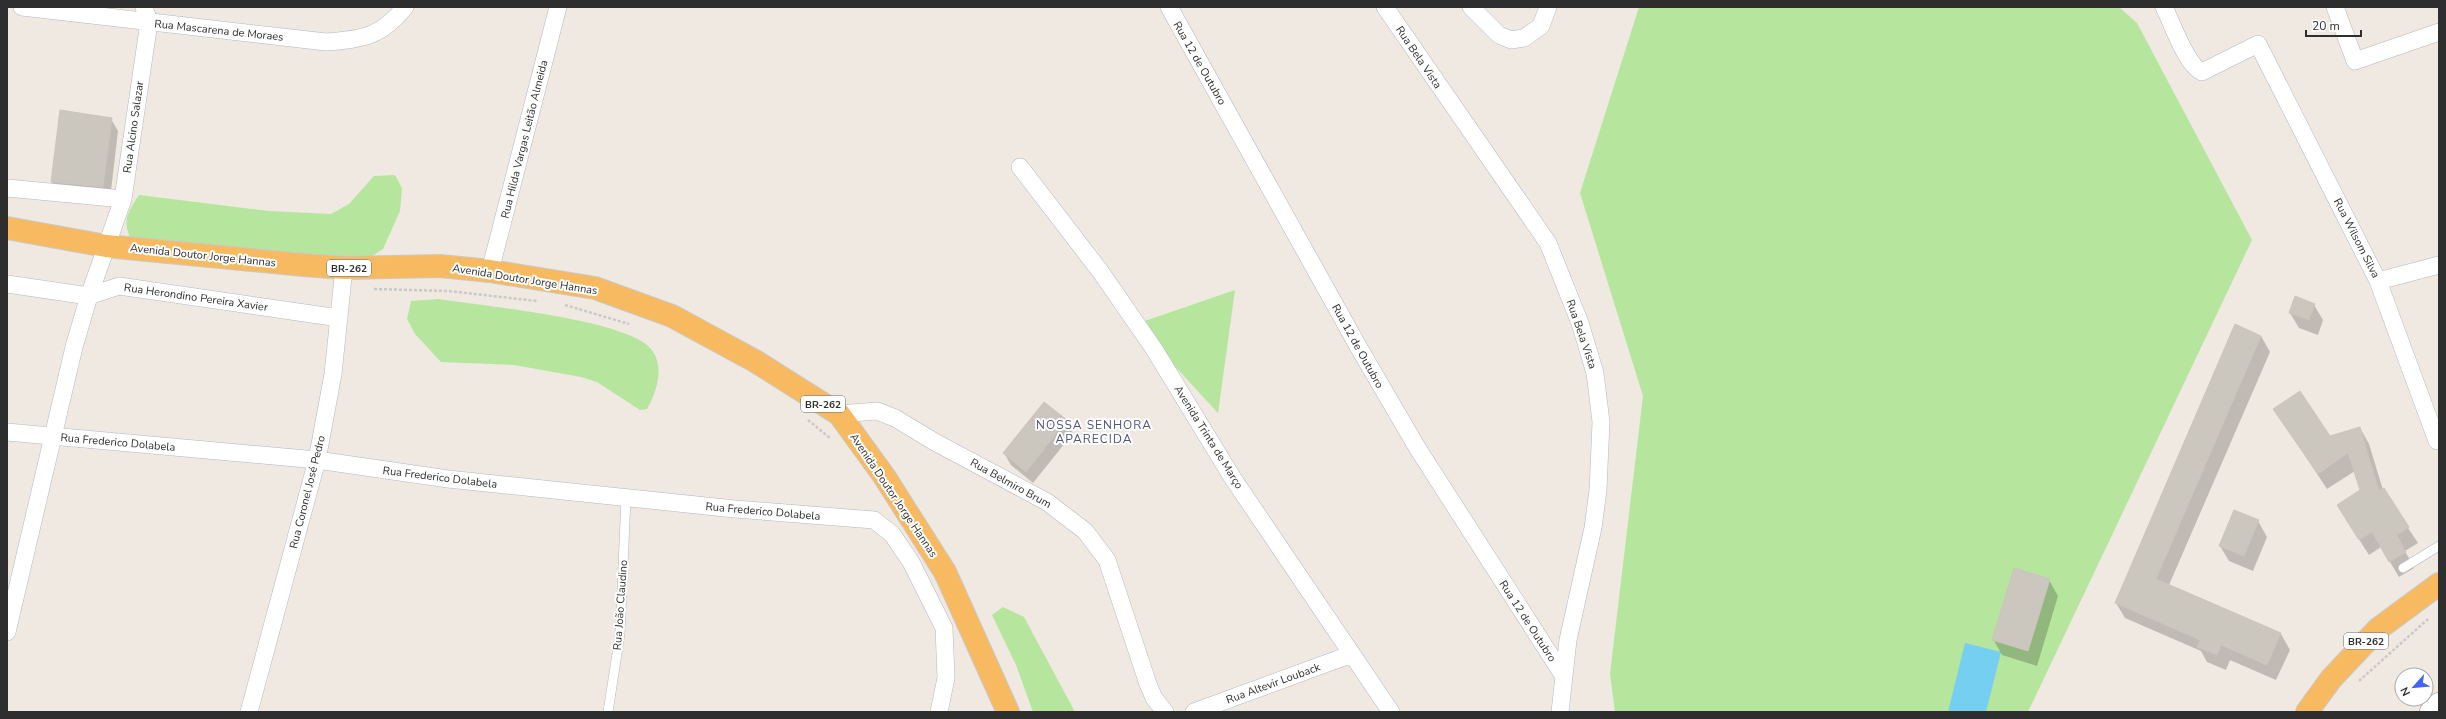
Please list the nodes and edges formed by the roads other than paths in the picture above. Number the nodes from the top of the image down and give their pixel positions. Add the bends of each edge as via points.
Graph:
1 (22, 7) edge
2 (405, 7) edge
3 (558, 7) edge
4 (1169, 7) edge
5 (1386, 7) edge
6 (1471, 7) edge
7 (1548, 7) edge
8 (2164, 7) edge
9 (2335, 7) edge
10 (146, 15) edge
11 (2439, 32) edge
12 (1020, 167) dead end
13 (7, 188) edge
14 (123, 199) junction
15 (7, 228) edge
16 (106, 246) junction
17 (2439, 265) edge
18 (344, 268) junction
19 (490, 271) junction
20 (2378, 281) junction
21 (7, 284) edge
22 (89, 296) junction
23 (339, 318) junction
24 (839, 414) junction
25 (7, 432) edge
26 (52, 436) junction
27 (2437, 441) dead end
28 (317, 460) junction
29 (626, 498) junction
30 (2439, 546) edge
31 (2403, 568) dead end
32 (2439, 584) edge
33 (8, 622) edge
34 (1352, 654) junction
35 (1563, 675) junction
36 (2439, 704) edge
37 (1164, 711) edge
38 (249, 712) edge
39 (608, 712) edge
40 (939, 712) edge
41 (1008, 712) edge
42 (1194, 712) edge
43 (1391, 712) edge
44 (1560, 712) edge
45 (2307, 712) edge
46 (2431, 712) edge

1 - 10 street, Rua Mascarena de Moraes
2 - 10 street, Rua Mascarena de Moraes via 394,20 362,39 326,42
3 - 19 street, Rua Hilda Vargas Leitão Almeida
4 - 35 street, Rua 12 de Outubro via 1418,449
5 - 35 street, Rua Bela Vista via 1548,242 1580,324 1595,373 1601,422 1598,490 1593,528 1568,640
6 - 7 street via 1499,35 1512,40 1524,38 1541,26
8 - 20 street, Rua Wilsom Silva via 2192,64 2195,69 2202,72 2258,44
9 - 11 street via 2355,61
10 - 14 street, Rua Alcino Salazar
12 - 34 street, Avenida Trinta de Março via 1100,271 1154,349 1232,477
13 - 14 street
14 - 16 street, Rua Alcino Salazar
15 - 16 highway, Avenida Doutor Jorge Hannas / BR-262
16 - 18 highway, Avenida Doutor Jorge Hannas / BR-262
16 - 22 street, Rua Alcino Salazar
17 - 20 street
18 - 19 highway, Avenida Doutor Jorge Hannas / BR-262 via 440,266
18 - 23 street, Rua Coronel José Pedro
19 - 24 highway, Avenida Doutor Jorge Hannas / BR-262 via 595,288 672,316 755,362
20 - 27 street, Rua Wilsom Silva
21 - 22 street, Rua Herondino Pereira Xavier
22 - 23 street, Rua Herondino Pereira Xavier via 120,286
22 - 26 street, Rua Alcino Salazar
23 - 28 street, Rua Coronel José Pedro via 333,374
24 - 37 street, Rua Belmiro Brum via 877,411 895,418 1047,502 1085,531 1108,560 1148,684
24 - 41 highway, Avenida Doutor Jorge Hannas / BR-262 via 884,476 944,572
25 - 26 street, Rua Frederico Dolabela
26 - 28 street, Rua Frederico Dolabela
26 - 33 street, Rua Alcino Salazar
28 - 29 street, Rua Frederico Dolabela via 448,479
28 - 38 street, Rua Coronel José Pedro
29 - 39 lane, Rua João Claudino via 620,634
29 - 40 street, Rua Frederico Dolabela via 874,520 892,534 911,562 944,628 946,678
30 - 31 lane
32 - 45 highway, BR-262 via 2378,629 2330,679
34 - 42 street, Rua Altevir Louback
34 - 43 street, Avenida Trinta de Março
35 - 44 street, Rua Bela Vista
36 - 46 street

